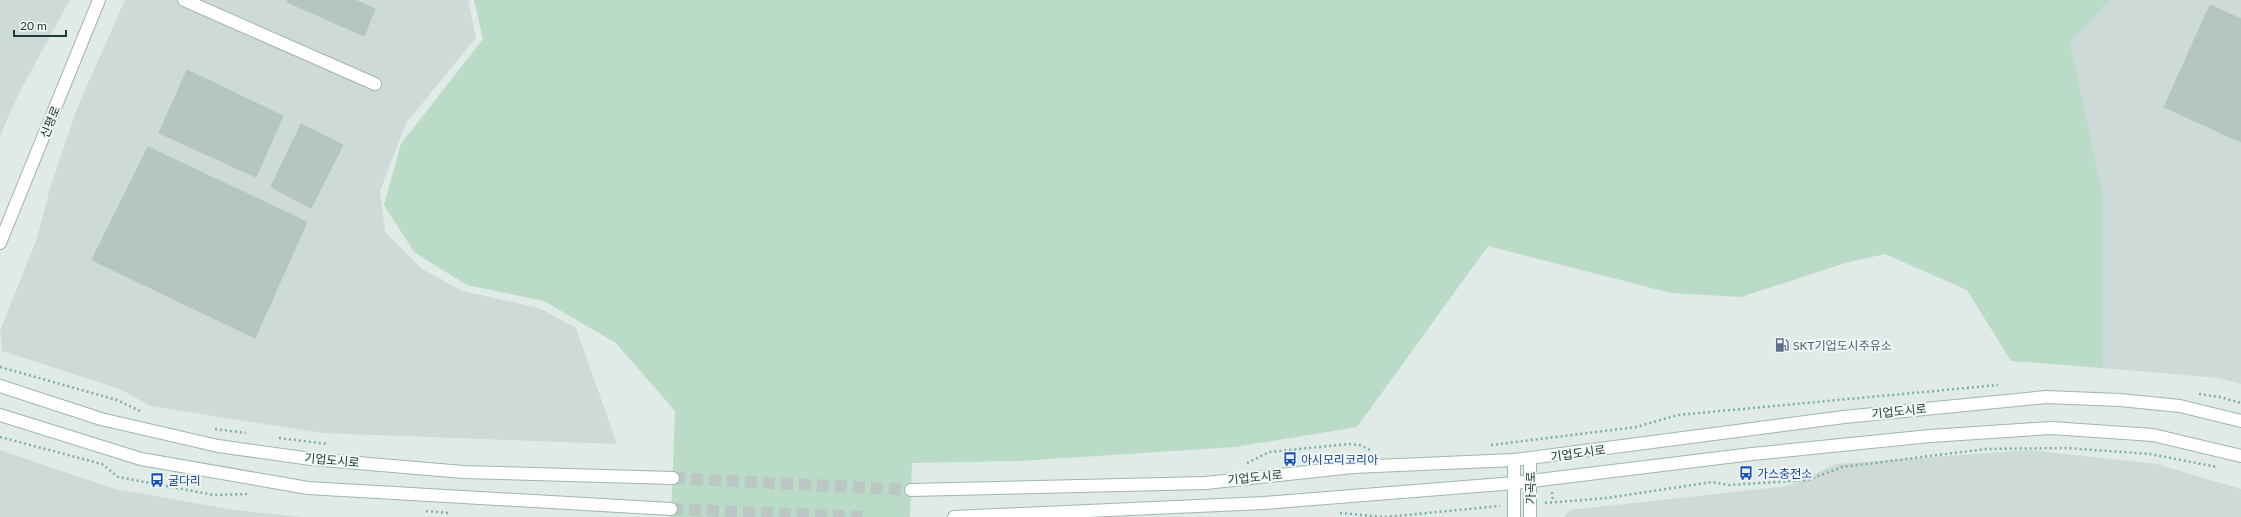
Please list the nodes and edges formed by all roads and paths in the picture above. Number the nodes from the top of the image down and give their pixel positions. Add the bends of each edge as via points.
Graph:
1 (99, 0) edge
2 (184, 0) edge
3 (375, 84) dead end
4 (0, 243) edge
5 (0, 367) edge
6 (0, 386) edge
7 (144, 413) dead end
8 (0, 415) edge
9 (2241, 421) edge
10 (213, 428) dead end
11 (251, 434) dead end
12 (274, 437) dead end
13 (1546, 439) dead end
14 (333, 445) dead end
15 (1485, 445) dead end
16 (1374, 452) dead end
17 (2241, 456) edge
18 (1530, 459) junction
19 (1514, 460) junction
20 (1243, 465) dead end
21 (2218, 467) dead end
22 (672, 478) tunnel mouth
23 (1530, 482) junction
24 (1515, 483) junction
25 (910, 490) tunnel mouth
26 (1553, 502) dead end
27 (1497, 506) dead end
28 (671, 509) tunnel mouth
29 (1333, 512) dead end
30 (954, 517) edge
31 (1514, 517) edge
32 (1530, 517) edge

1 - 4 street, 신평로
2 - 3 street
5 - 7 path via 117,400
6 - 22 street, 기업도시로 via 130,426 218,446 311,459 463,472
8 - 28 street via 141,459 308,488
9 - 18 street, 기업도시로 via 2180,406 2046,397 1844,417
10 - 11 path
12 - 14 path
13 - 15 path
16 - 20 path via 1360,445 1348,444 1269,452
17 - 23 street, 기업도시로 via 2153,435 2051,428 1930,436 1775,452
18 - 19 street, 기업도시로
18 - 23 street, 가곡로
19 - 24 street, 가곡로
19 - 25 street, 기업도시로 via 1353,467 1206,482
21 - 26 path via 2143,453 2067,448 1986,449 1842,467 1808,480 1729,485 1712,482 1607,498
23 - 24 street, 기업도시로
23 - 32 street, 가곡로
24 - 30 street, 기업도시로 via 1264,503
24 - 31 street, 가곡로
27 - 29 path via 1385,517

